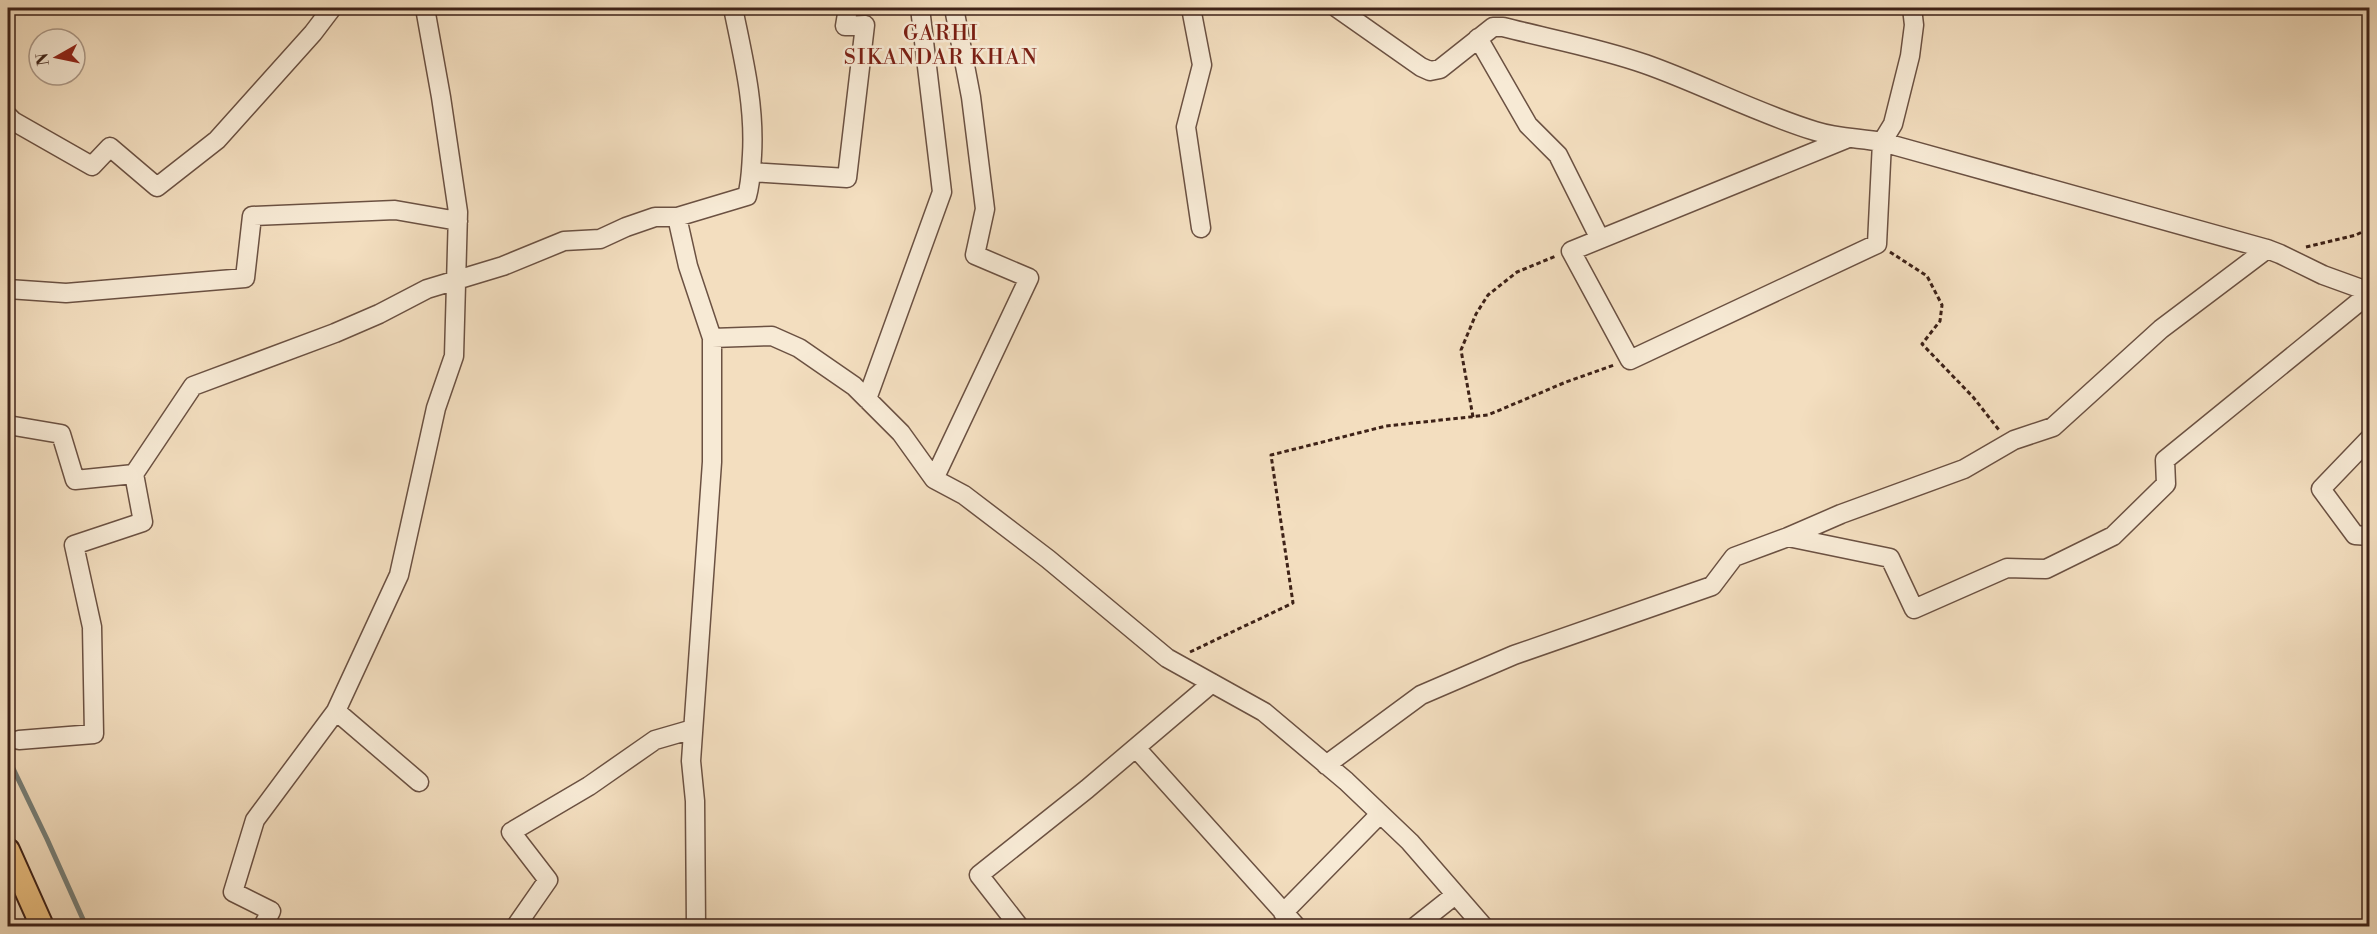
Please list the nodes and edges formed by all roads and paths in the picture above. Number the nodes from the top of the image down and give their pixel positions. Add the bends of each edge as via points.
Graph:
1 (332, 8) edge
2 (425, 8) edge
3 (734, 8) edge
4 (848, 8) edge
5 (920, 8) edge
6 (954, 8) edge
7 (1191, 8) edge
8 (1337, 8) edge
9 (1912, 8) edge
10 (1479, 38) junction
11 (8, 116) edge
12 (1846, 139) junction
13 (1882, 142) junction
14 (751, 172) junction
15 (677, 217) junction
16 (458, 221) junction
17 (1201, 228) dead end
18 (2370, 228) edge
19 (1600, 240) junction
20 (1878, 244) junction
21 (1571, 251) junction
22 (2274, 252) junction
23 (455, 281) junction
24 (8, 289) edge
25 (2370, 292) edge
26 (712, 338) junction
27 (1630, 360) junction
28 (867, 399) junction
29 (1473, 417) junction
30 (8, 425) edge
31 (2370, 438) edge
32 (2009, 443) junction
33 (134, 474) junction
34 (934, 479) junction
35 (2370, 536) edge
36 (1788, 537) junction
37 (1172, 660) junction
38 (1212, 683) junction
39 (336, 711) junction
40 (693, 729) junction
41 (18, 740) dead end
42 (1136, 748) junction
43 (1326, 765) junction
44 (419, 782) dead end
45 (1380, 814) junction
46 (10, 865) edge
47 (1455, 895) junction
48 (1284, 913) junction
49 (42, 927) edge
50 (262, 927) edge
51 (516, 927) edge
52 (696, 927) edge
53 (1016, 927) edge
54 (1296, 927) edge
55 (1416, 927) edge
56 (1483, 927) edge

1 - 11 street via 217,140 157,187 110,147 92,166
2 - 16 street
3 - 14 street via 751,93
4 - 14 street via 845,26 865,25 847,178
5 - 28 street via 942,192
6 - 34 street via 971,97 985,209 975,255 1029,278
7 - 17 street via 1202,65 1186,127
8 - 10 street via 1431,71 1440,69
9 - 13 street via 1910,56 1893,124
10 - 12 street via 1493,27 1503,27 1644,64 1791,123
10 - 19 street via 1528,126 1558,155
12 - 13 street
12 - 19 street
13 - 20 street
13 - 22 street
14 - 15 street via 747,196
15 - 23 street via 655,218 600,239 564,242
15 - 26 street via 688,266
16 - 23 street
16 - 24 street via 395,210 252,216 244,278 66,293
18 - 22 path via 2356,235
19 - 21 street
20 - 27 street
20 - 32 path via 1927,276 1942,305 1940,321 1922,344 1973,397
21 - 27 street
21 - 29 path via 1517,272 1488,295 1476,314 1461,350
22 - 25 street
22 - 32 street via 2161,330 2053,427
23 - 33 street via 427,289 325,337 194,386
23 - 39 street via 454,356 436,408 399,575
25 - 36 street via 2165,460 2166,484 2113,536 2046,569 2007,568 1914,609 1890,558
26 - 28 street via 772,336 799,348
26 - 40 street via 712,462
27 - 29 path via 1488,415
28 - 34 street via 901,433
29 - 37 path via 1386,426 1271,455 1293,603
30 - 33 street via 61,435 75,480
31 - 35 street via 2321,489 2355,535
32 - 36 street via 1964,469
33 - 41 street via 144,522 74,545 92,627 94,734
34 - 37 street via 964,495
36 - 43 street via 1734,557 1712,586 1514,655 1421,694
37 - 38 street
38 - 42 street
38 - 43 street via 1263,712
39 - 44 street
39 - 50 street via 255,820 233,892 271,911
40 - 51 street via 655,740 590,786 511,832 548,880
40 - 52 street
42 - 48 street
42 - 53 street via 979,875
43 - 45 street
45 - 47 street
45 - 48 street
46 - 49 main road
47 - 55 street
47 - 56 street
48 - 54 street

